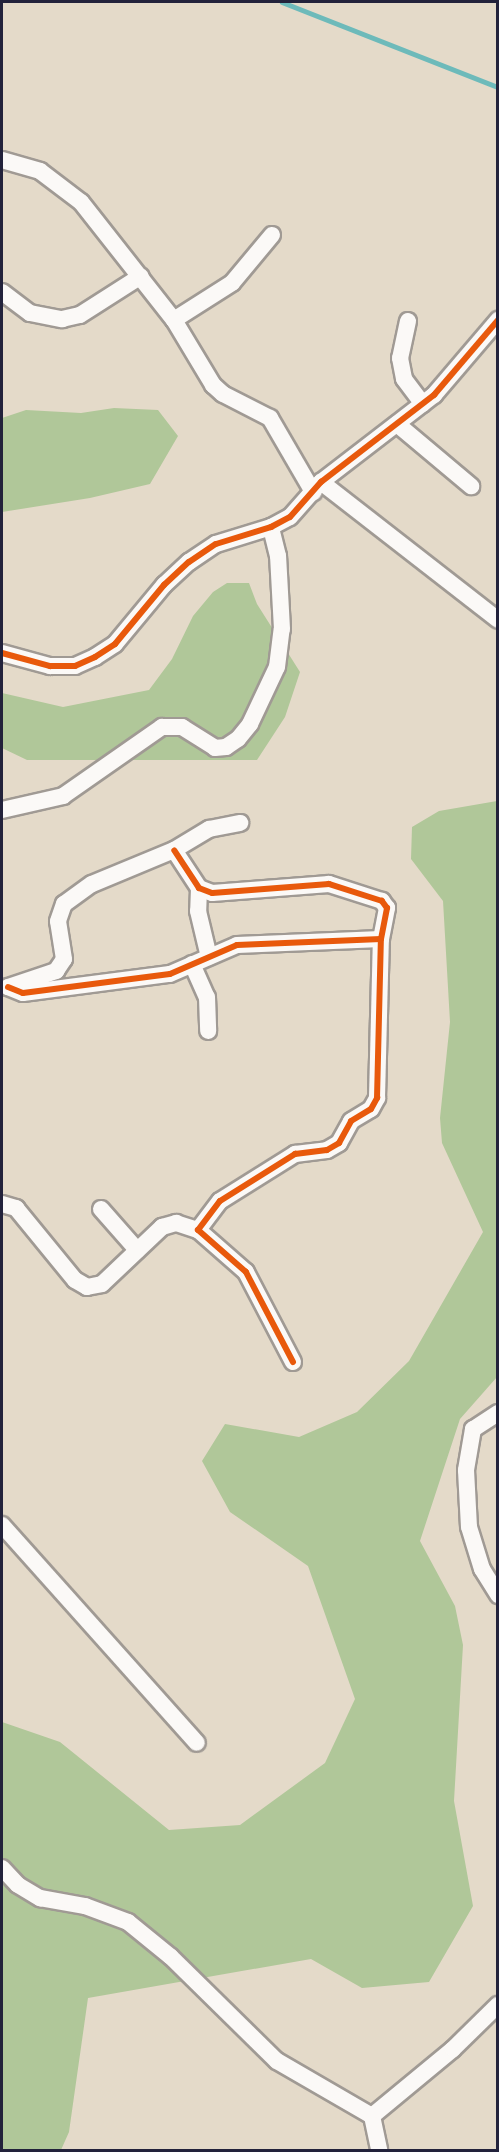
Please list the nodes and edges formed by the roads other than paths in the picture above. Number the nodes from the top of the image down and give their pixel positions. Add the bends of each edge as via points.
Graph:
1 (2, 160) edge
2 (272, 235) dead end
3 (141, 276) junction
4 (2, 292) edge
5 (174, 320) junction
6 (498, 320) edge
7 (408, 321) dead end
8 (423, 404) junction
9 (397, 424) junction
10 (471, 486) dead end
11 (317, 487) junction
12 (271, 527) junction
13 (498, 620) edge
14 (2, 652) edge
15 (2, 810) edge
16 (240, 823) dead end
17 (174, 850) junction
18 (199, 888) junction
19 (381, 939) junction
20 (209, 957) junction
21 (192, 964) junction
22 (5, 988) edge
23 (208, 1031) dead end
24 (2, 1204) edge
25 (101, 1209) dead end
26 (198, 1230) junction
27 (138, 1250) junction
28 (293, 1362) dead end
29 (498, 1413) edge
30 (2, 1525) edge
31 (498, 1595) edge
32 (197, 1743) dead end
33 (2, 1868) edge
34 (498, 2005) edge
35 (372, 2115) junction
36 (379, 2151) edge

1 - 3 street via 40,171 81,202
2 - 5 street via 232,283
3 - 4 street via 80,315 62,319 30,313
3 - 5 street
5 - 11 street via 213,385 270,418
6 - 8 street
7 - 8 street via 400,358 404,379
8 - 9 street
9 - 10 street
9 - 11 street
11 - 12 street via 290,516
11 - 13 street
12 - 14 street via 216,544 189,562 164,585 115,644 95,657 75,666 50,666
12 - 15 street via 278,556 278,667 250,724 238,739 226,747 215,748 182,727 162,727 63,796
16 - 17 street via 209,829
17 - 18 street
17 - 22 street via 92,884 64,904 58,921 64,959 56,972
18 - 19 street via 212,893 329,884 349,888 382,901 387,908
18 - 20 street via 198,911
19 - 20 street via 237,945
19 - 26 street via 377,1098 371,1109 351,1121 339,1143 295,1154 219,1201
20 - 21 street
21 - 22 street via 170,974 23,993
21 - 23 street via 207,997
24 - 27 street via 16,1208 75,1280 87,1287 102,1284
25 - 27 street
26 - 27 street via 176,1223 162,1227
26 - 28 street via 246,1272
29 - 31 street via 473,1429 466,1470 469,1527 482,1569
30 - 32 street
33 - 35 street via 18,1885 40,1898 85,1906 128,1922 171,1957 277,2061
34 - 35 street via 453,2049
35 - 36 street

